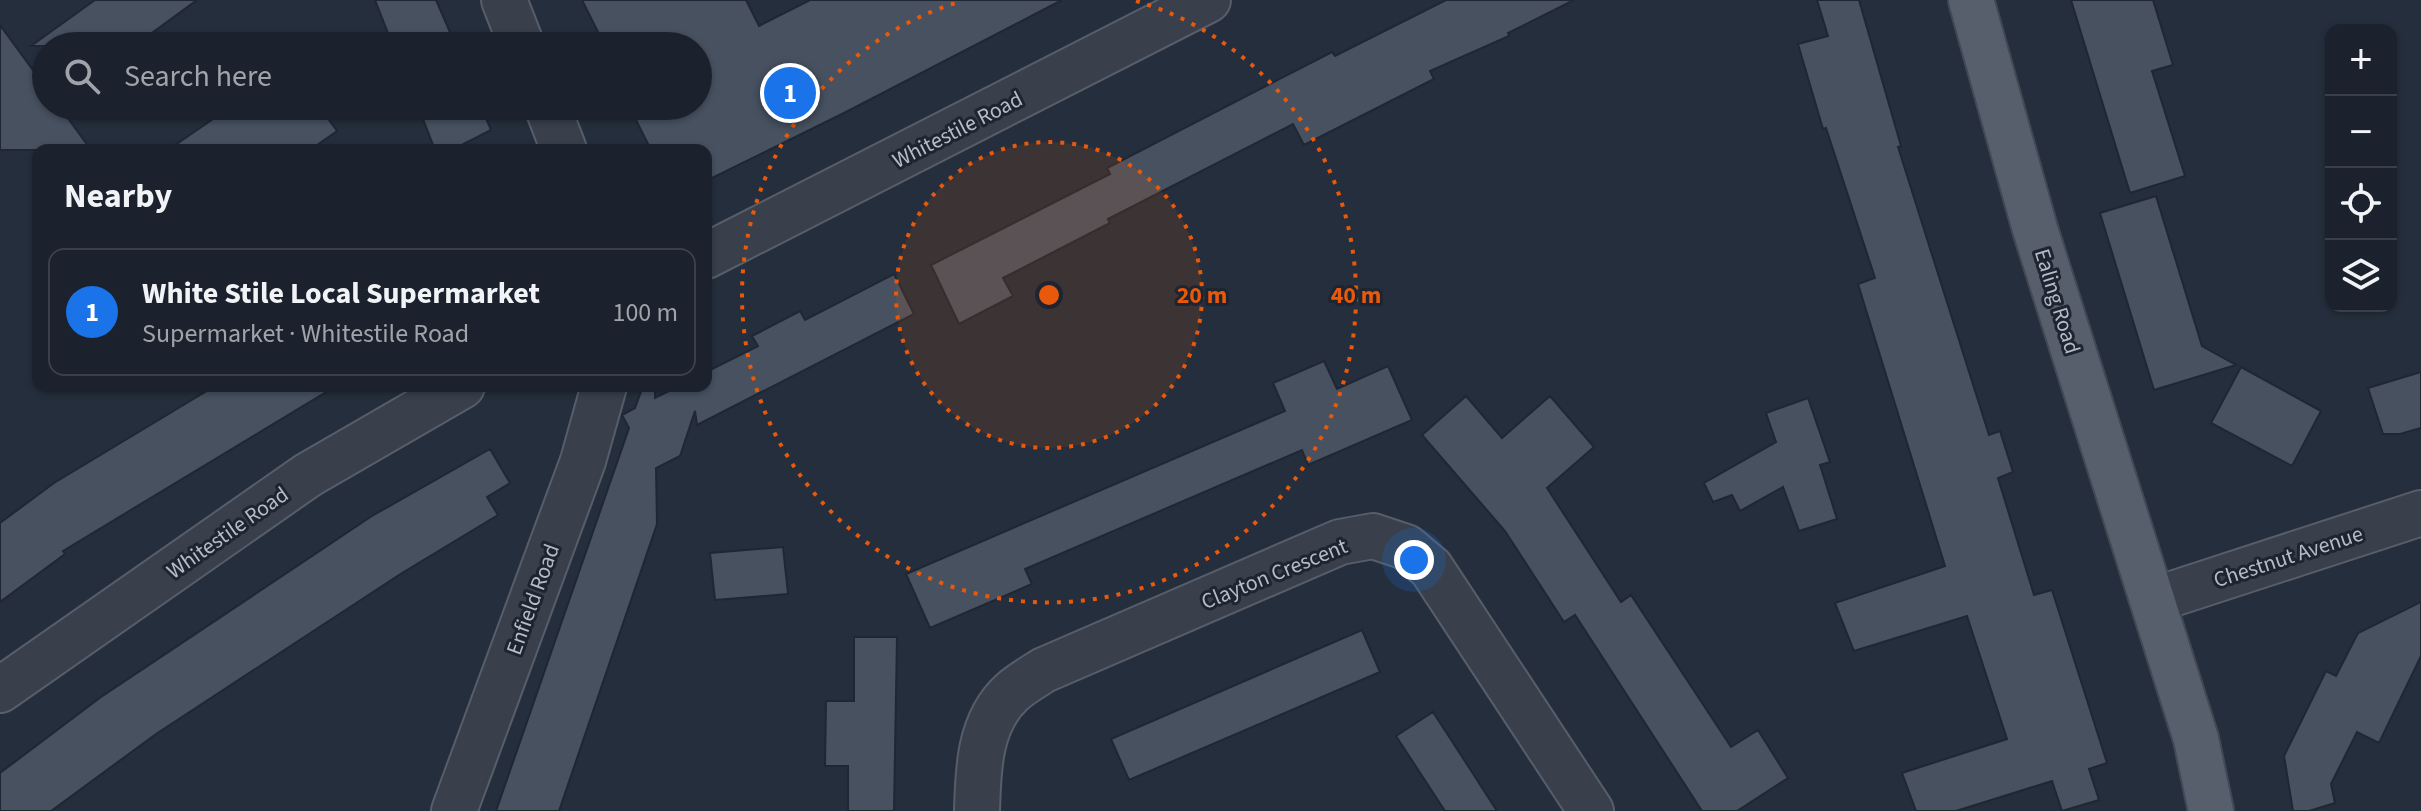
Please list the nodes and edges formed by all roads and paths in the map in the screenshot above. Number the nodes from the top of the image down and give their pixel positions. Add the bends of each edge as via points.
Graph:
1 (504, 0) edge
2 (1208, 0) edge
3 (1971, 0) edge
4 (517, 32) edge
5 (552, 120) edge
6 (562, 144) edge
7 (712, 253) edge
8 (452, 392) edge
9 (602, 392) edge
10 (2421, 513) edge
11 (2154, 600) junction
12 (0, 690) edge
13 (454, 811) edge
14 (977, 811) edge
15 (1591, 811) edge
16 (2211, 811) edge

1 - 4 street
2 - 7 street, Whitestile Road
3 - 11 main road, Ealing Road via 2035,229
5 - 6 street
8 - 12 street, Whitestile Road via 308,475
9 - 13 street, Enfield Road via 583,461
10 - 11 street, Chestnut Avenue
11 - 16 main road, Ealing Road via 2196,739
14 - 15 street, Clayton Crescent via 978,766 988,727 1010,693 1044,670 1340,542 1373,536 1406,547 1431,568

